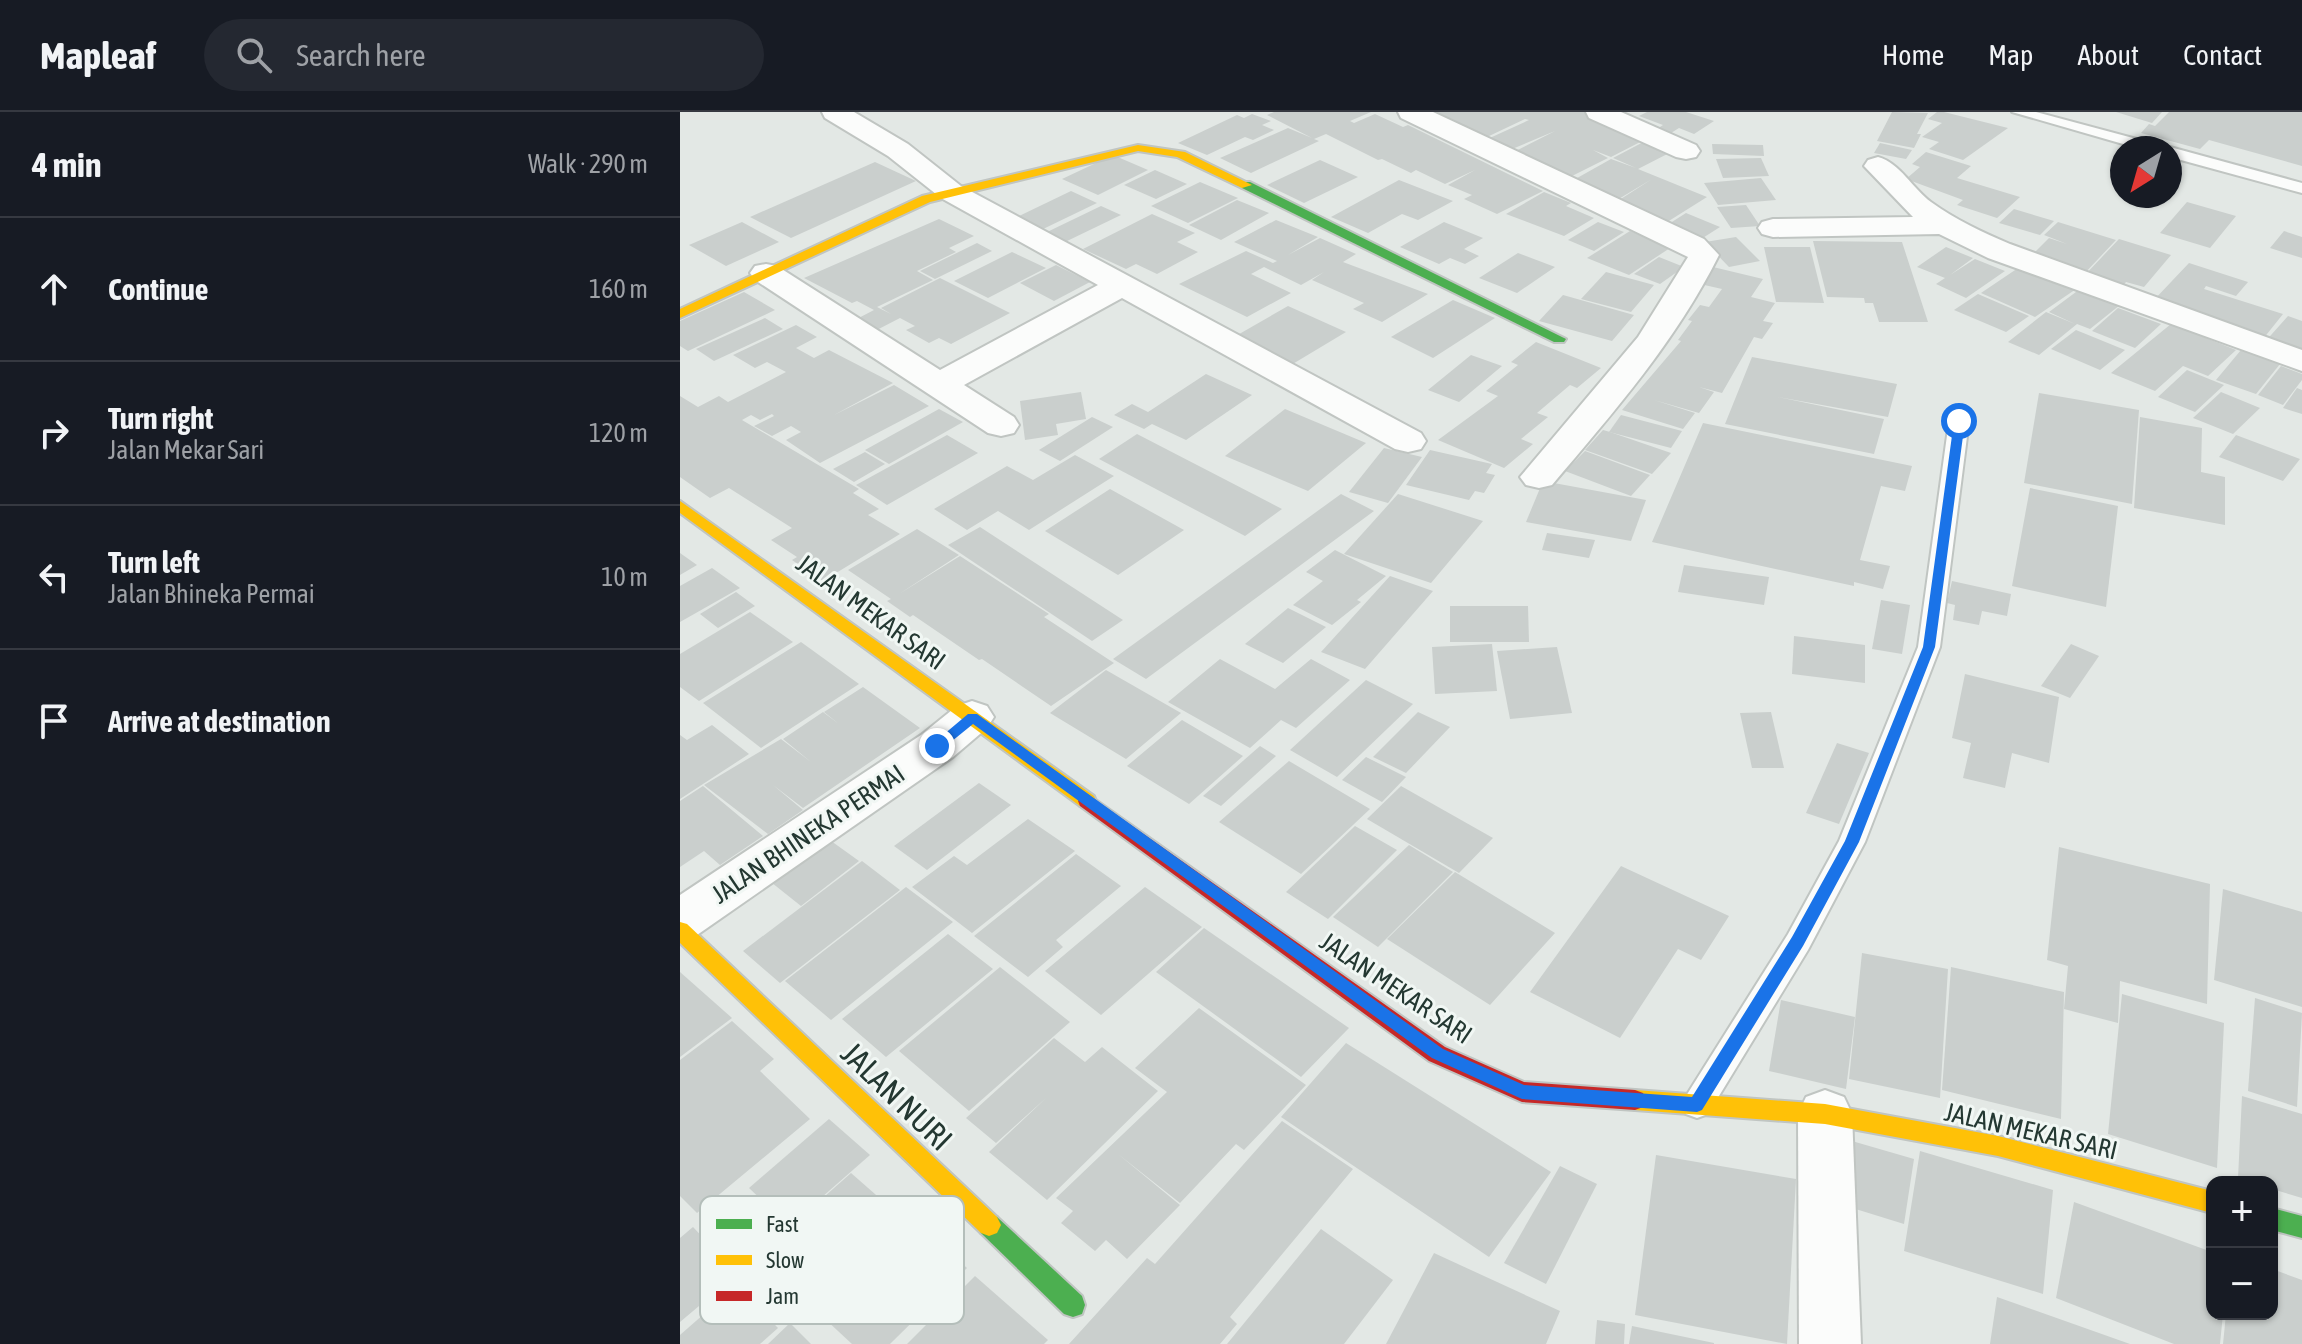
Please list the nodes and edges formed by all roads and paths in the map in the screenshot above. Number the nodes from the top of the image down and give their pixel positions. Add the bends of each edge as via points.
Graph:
1 (835, 112) edge
2 (1411, 112) edge
3 (1599, 112) edge
4 (2019, 112) edge
5 (2096, 112) edge
6 (2110, 136) edge
7 (2111, 136) edge
8 (1686, 151) dead end
9 (2182, 155) edge
10 (1878, 166) dead end
11 (2302, 188) edge
12 (951, 192) junction
13 (1947, 225) junction
14 (1773, 228) dead end
15 (766, 273) junction
16 (1122, 285) junction
17 (680, 314) edge
18 (1559, 339) dead end
19 (2302, 361) edge
20 (939, 385) junction
21 (1959, 421) dead end
22 (1001, 425) dead end
23 (1408, 441) dead end
24 (1539, 477) dead end
25 (680, 506) edge
26 (972, 717) junction
27 (680, 921) edge
28 (680, 930) edge
29 (1697, 1105) junction
30 (1825, 1114) junction
31 (959, 1196) edge
32 (2206, 1200) edge
33 (964, 1201) edge
34 (2278, 1221) edge
35 (2302, 1227) edge
36 (1073, 1305) dead end
37 (1830, 1344) edge

1 - 12 street via 898,150
2 - 24 street via 1693,245 1704,255 1689,286 1629,372
3 - 8 street
4 - 6 lane
5 - 7 lane
9 - 11 lane
10 - 13 street via 1917,206
12 - 15 street
12 - 16 street
12 - 18 street via 1161,147
13 - 14 street
13 - 19 street via 1999,251
15 - 17 street
15 - 20 street
16 - 20 street
16 - 23 street
20 - 22 street
21 - 29 lane via 1929,647 1852,842 1798,942
25 - 26 street, JALAN MEKAR SARI
26 - 27 street, JALAN BHINEKA PERMAI
26 - 29 street, JALAN MEKAR SARI via 1437,1054 1522,1092
28 - 31 street, JALAN NURI
29 - 30 street, JALAN MEKAR SARI
30 - 32 street, JALAN MEKAR SARI via 1998,1146
30 - 37 street
33 - 36 street, JALAN NURI
34 - 35 street

